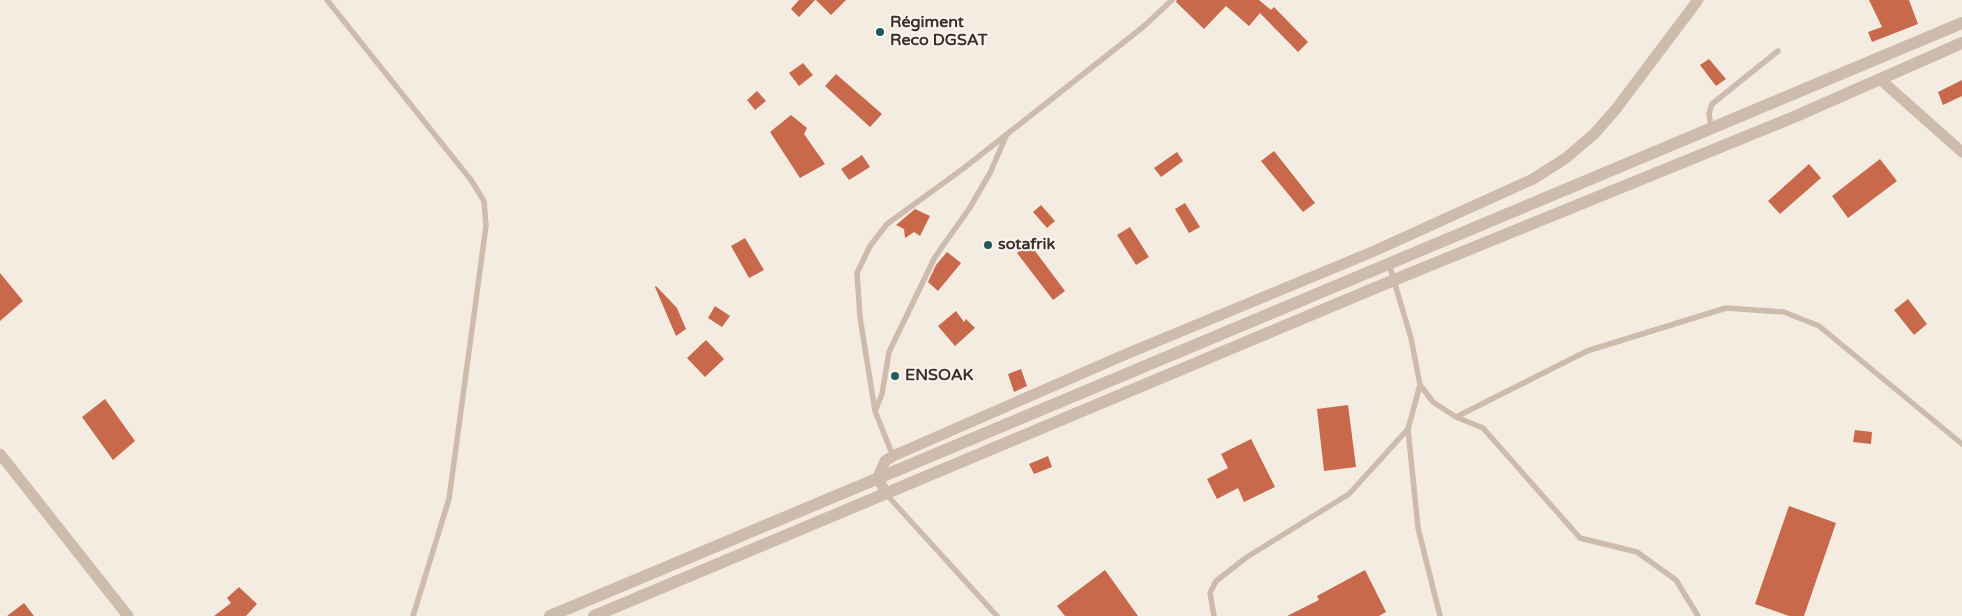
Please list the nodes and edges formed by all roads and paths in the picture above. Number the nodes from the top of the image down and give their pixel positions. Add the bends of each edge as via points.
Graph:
1 (327, 0) edge
2 (1172, 0) edge
3 (1698, 0) edge
4 (1962, 23) edge
5 (1962, 43) edge
6 (1778, 51) dead end
7 (1881, 80) junction
8 (1711, 130) junction
9 (1006, 135) junction
10 (1962, 152) edge
11 (1389, 264) junction
12 (1394, 280) junction
13 (1420, 385) junction
14 (875, 411) junction
15 (1456, 417) junction
16 (1408, 429) junction
17 (1962, 444) edge
18 (0, 454) edge
19 (893, 456) junction
20 (878, 477) junction
21 (885, 492) junction
22 (128, 616) edge
23 (412, 616) edge
24 (550, 616) edge
25 (594, 616) edge
26 (997, 616) edge
27 (1214, 616) edge
28 (1440, 616) edge
29 (1698, 616) edge

1 - 23 lane via 471,180 484,201 486,226 449,499
2 - 9 lane via 1143,27
3 - 19 street via 1594,134 1566,158 1533,179 1372,252
4 - 8 street
5 - 7 street
6 - 8 lane via 1712,104
7 - 10 street
7 - 12 street
8 - 11 street
9 - 14 lane via 990,173 935,257 888,352 882,394
9 - 14 lane via 887,224 862,259 857,274 860,317
11 - 12 lane
11 - 20 street
12 - 13 lane via 1411,338
12 - 21 street
13 - 15 lane via 1433,402
13 - 16 lane
14 - 19 lane
15 - 17 lane via 1587,351 1726,308 1784,312 1819,326
15 - 29 lane via 1483,428 1580,538 1637,552 1676,580
16 - 27 lane via 1348,494 1247,557 1216,581 1210,593
16 - 28 lane via 1418,528
18 - 22 street
19 - 20 street via 886,461
20 - 21 street
20 - 24 street
21 - 25 street
21 - 26 lane

